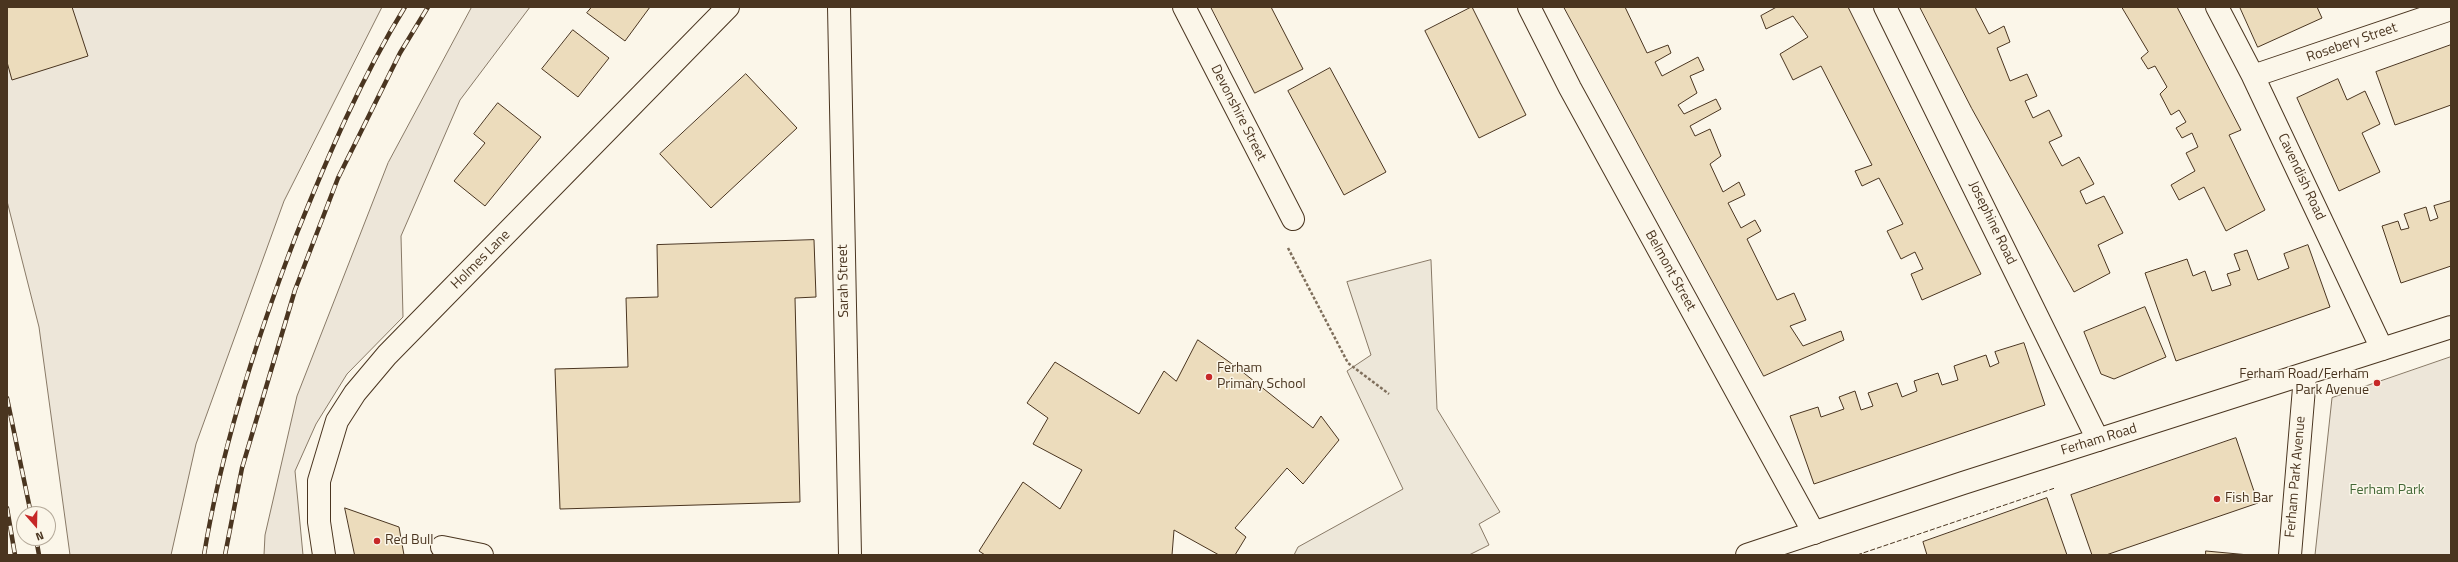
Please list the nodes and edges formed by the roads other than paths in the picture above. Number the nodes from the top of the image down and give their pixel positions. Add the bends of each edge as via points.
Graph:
1 (728, 7) edge
2 (839, 7) edge
3 (1184, 7) edge
4 (1529, 7) edge
5 (1885, 7) edge
6 (2217, 7) edge
7 (2451, 9) edge
8 (2253, 76) junction
9 (1292, 219) road end
10 (2451, 327) edge
11 (2382, 349) junction
12 (2305, 376) junction
13 (2098, 440) junction
14 (1814, 533) junction
15 (442, 547) dead end
16 (324, 555) edge
17 (482, 555) edge
18 (850, 555) edge
19 (1747, 555) edge
20 (2290, 555) edge

1 - 16 street, Holmes Lane via 387,356 355,393 337,422 319,481 319,522
2 - 18 street, Sarah Street
3 - 9 street, Devonshire Street
4 - 14 street, Belmont Street via 1570,88
5 - 13 street, Josephine Road
6 - 8 street, Cavendish Road
7 - 8 street, Rosebery Street
8 - 11 street, Cavendish Road
10 - 11 street, Ferham Road
11 - 12 street, Ferham Road
12 - 13 street, Ferham Road
12 - 20 street, Ferham Park Avenue
13 - 14 street, Ferham Road
14 - 19 street, Ferham Road
15 - 17 street

